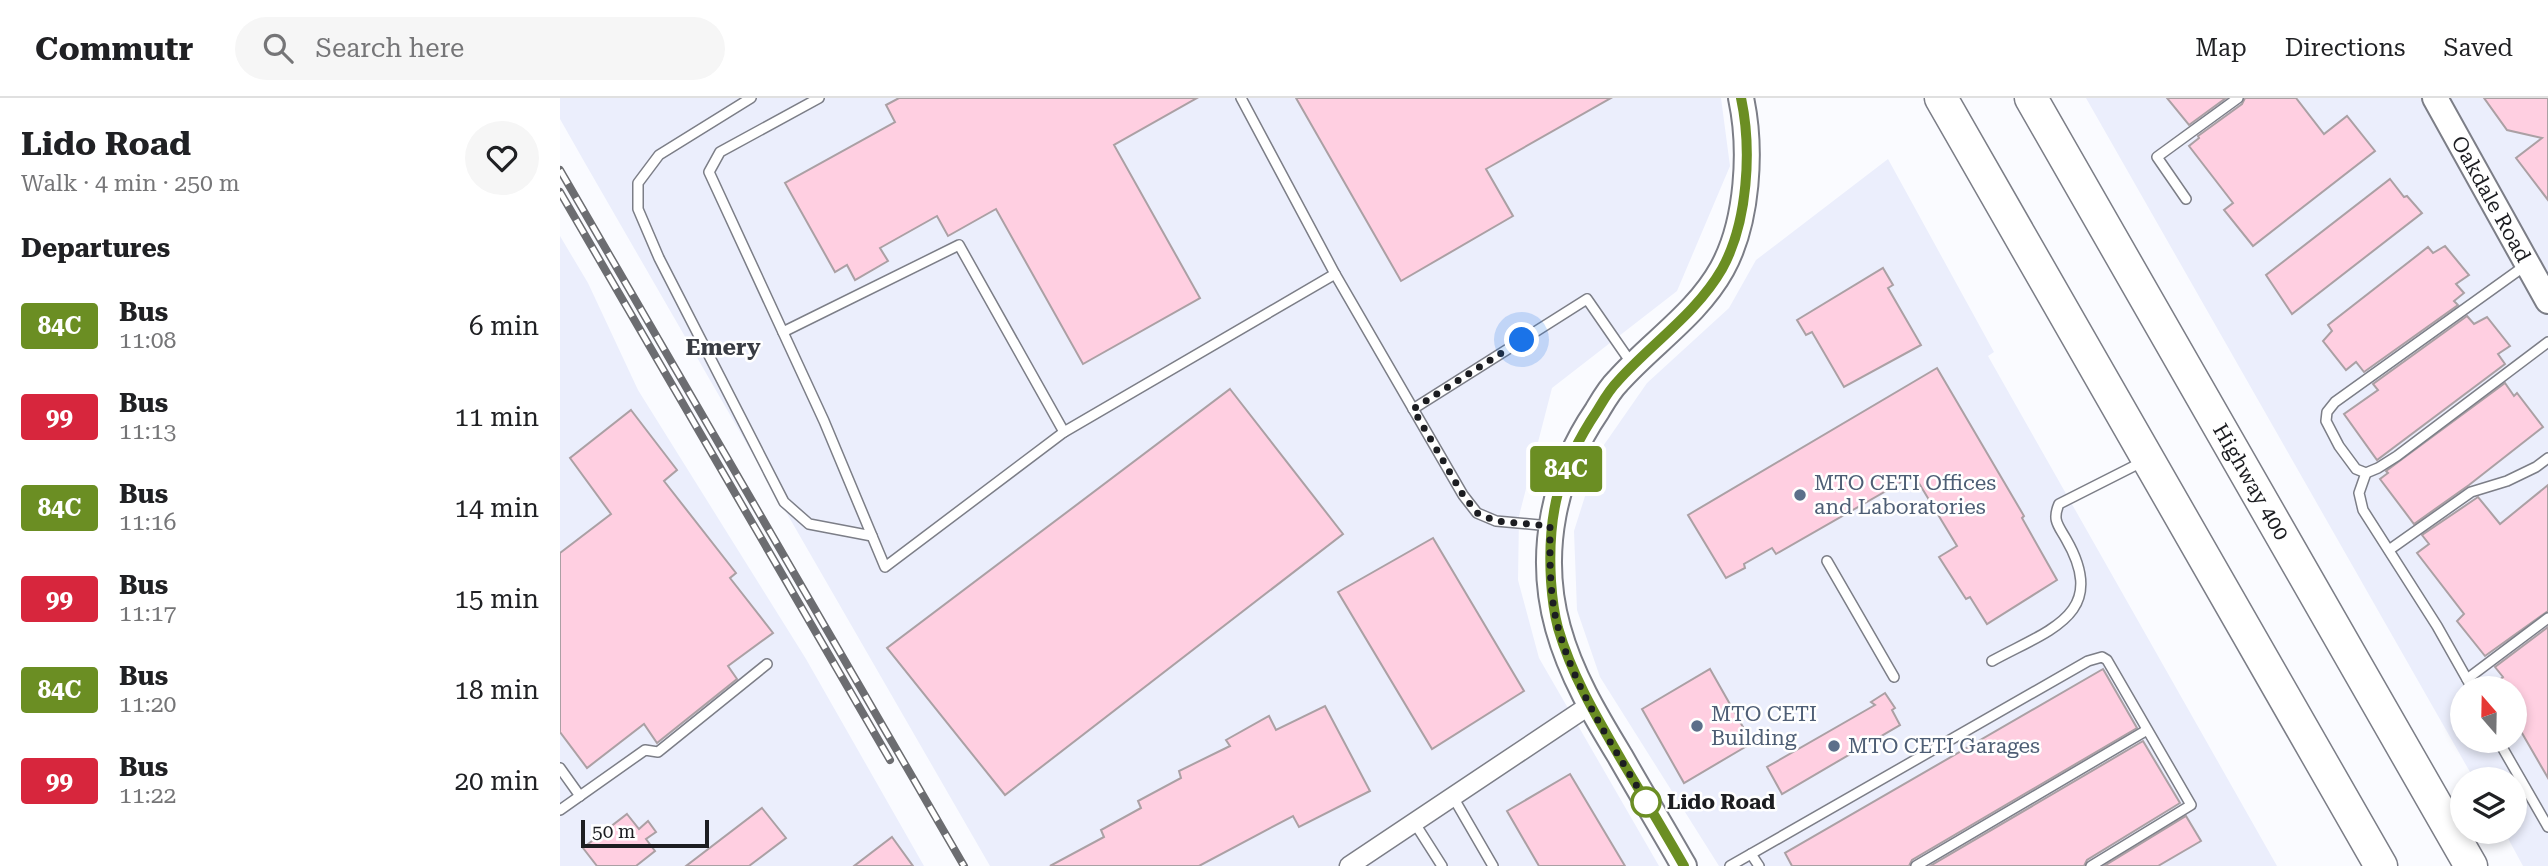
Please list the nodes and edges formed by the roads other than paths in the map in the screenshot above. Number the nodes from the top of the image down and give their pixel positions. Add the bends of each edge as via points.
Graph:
1 (751, 98) edge
2 (819, 98) edge
3 (1241, 98) edge
4 (1741, 98) edge
5 (1941, 98) edge
6 (2031, 98) edge
7 (2238, 98) edge
8 (2435, 98) edge
9 (2186, 199) dead end
10 (2527, 264) junction
11 (1335, 274) junction
12 (2548, 301) edge
13 (783, 332) junction
14 (2548, 342) edge
15 (1633, 366) junction
16 (1413, 409) junction
17 (1064, 432) junction
18 (2548, 458) edge
19 (2148, 459) junction
20 (2366, 473) junction
21 (1550, 526) junction
22 (872, 536) junction
23 (2389, 550) junction
24 (1827, 561) dead end
25 (2548, 618) edge
26 (1992, 661) dead end
27 (767, 664) dead end
28 (2466, 676) edge
29 (2478, 676) edge
30 (1894, 677) dead end
31 (1590, 705) junction
32 (2147, 730) junction
33 (2505, 753) edge
34 (560, 768) edge
35 (580, 796) junction
36 (1453, 797) junction
37 (560, 810) edge
38 (1414, 822) junction
39 (2548, 827) edge
40 (1751, 854) junction
41 (1349, 866) edge
42 (1442, 866) edge
43 (1493, 866) edge
44 (1684, 866) edge
45 (1730, 866) edge
46 (1759, 866) edge
47 (1916, 866) edge
48 (2091, 866) edge
49 (2381, 866) edge
50 (2471, 866) edge

1 - 22 lane via 659,155 638,183 638,209 784,502 809,524
2 - 13 lane via 720,152 709,172
3 - 11 lane
4 - 15 street via 1747,150 1744,187 1739,221 1723,267 1705,295
5 - 19 highway
6 - 50 highway, Highway 400
7 - 9 lane via 2157,157
8 - 10 street, Oakdale Road
10 - 12 street, Oakdale Road
10 - 20 lane via 2334,402 2326,421 2356,469
11 - 16 lane
11 - 17 lane
13 - 17 lane via 959,245
13 - 22 lane
14 - 20 lane via 2397,456
15 - 16 lane via 1587,299
15 - 21 street via 1616,382 1571,454
16 - 21 lane via 1477,513 1496,521
17 - 22 lane via 885,567
18 - 23 lane via 2507,481 2471,492
19 - 26 lane via 2059,504 2055,514 2058,525 2075,555 2082,588 2078,603 2059,624
19 - 49 highway
20 - 23 lane via 2359,493 2363,510
21 - 31 street via 1557,626
23 - 28 lane
24 - 30 lane
25 - 29 lane
27 - 35 lane via 658,752 645,750
31 - 36 street
31 - 44 street
32 - 40 lane via 2107,660 2096,657
32 - 47 lane
32 - 48 lane via 2190,805
33 - 39 lane
34 - 35 lane
35 - 37 lane
36 - 38 street
36 - 43 lane
38 - 41 street
38 - 42 lane
40 - 45 lane
40 - 46 lane

